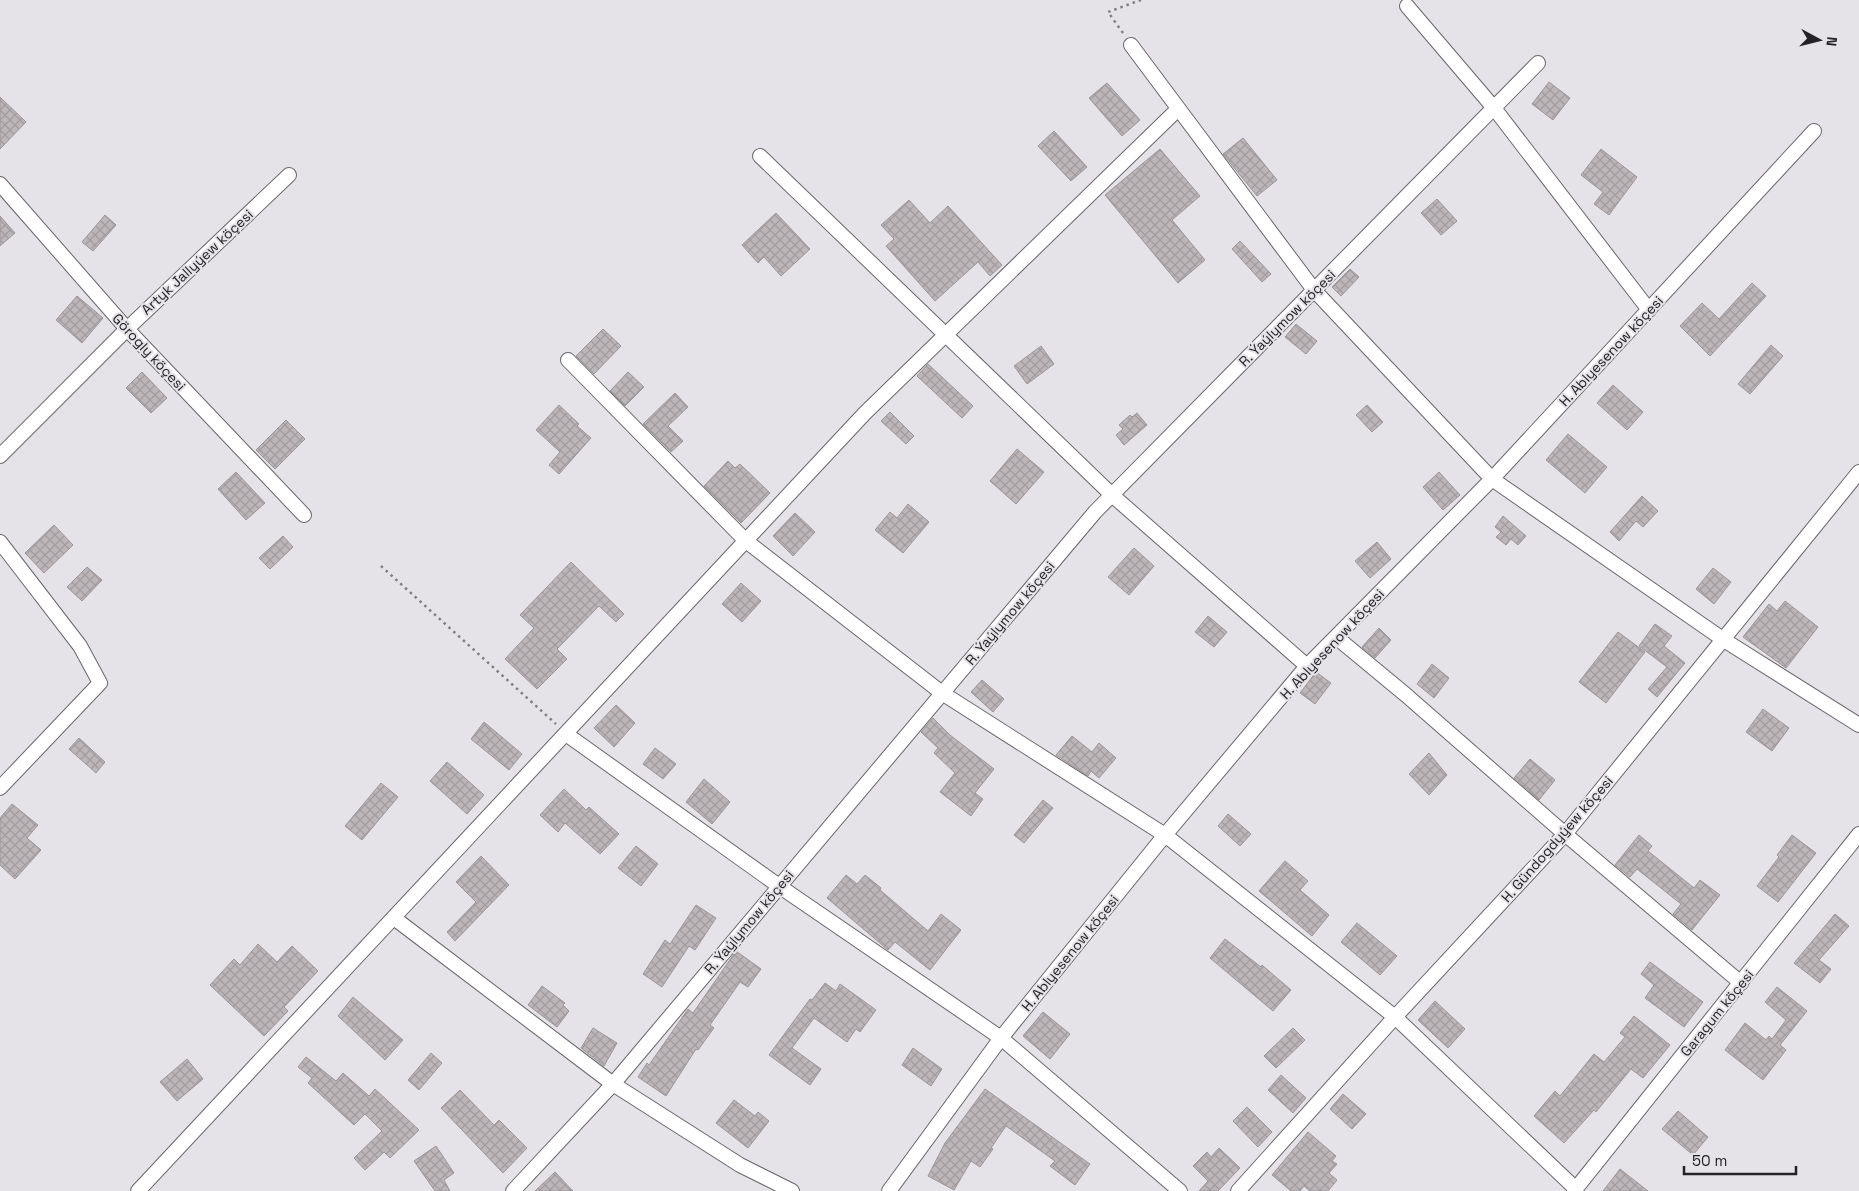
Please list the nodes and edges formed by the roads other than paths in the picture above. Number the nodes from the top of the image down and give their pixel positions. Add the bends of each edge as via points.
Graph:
1 (1407, 6) dead end
2 (1131, 45) road end
3 (1538, 64) dead end
4 (1494, 108) junction
5 (1178, 109) junction
6 (1814, 131) dead end
7 (760, 156) dead end
8 (288, 176) dead end
9 (0, 184) edge
10 (1314, 290) junction
11 (1649, 310) junction
12 (127, 329) junction
13 (946, 335) junction
14 (568, 360) dead end
15 (0, 456) edge
16 (1859, 472) edge
17 (1492, 479) junction
18 (1112, 495) junction
19 (304, 515) dead end
20 (746, 541) junction
21 (0, 542) edge
22 (1336, 637) junction
23 (1724, 640) junction
24 (1307, 666) junction
25 (942, 693) junction
26 (1859, 725) edge
27 (566, 734) junction
28 (0, 788) edge
29 (1565, 834) junction
30 (1859, 834) edge
31 (1165, 836) junction
32 (779, 886) junction
33 (394, 918) junction
34 (1741, 982) junction
35 (1395, 1017) junction
36 (1001, 1038) junction
37 (613, 1084) junction
38 (1575, 1190) edge
39 (138, 1191) edge
40 (513, 1191) edge
41 (792, 1191) edge
42 (889, 1191) edge
43 (1180, 1191) edge
44 (1238, 1191) edge

1 - 4 street
2 - 5 street
3 - 4 street, R. Ýaýlymow köçesi
4 - 10 street, R. Ýaýlymow köçesi
4 - 11 street
5 - 10 street
5 - 13 street
6 - 11 street, H. Ablyesenow köçesi
7 - 13 street
8 - 12 street, Artyk Jallyýew köçesi
9 - 12 street, Görogly köçesi
10 - 17 street
10 - 18 street, R. Ýaýlymow köçesi
11 - 17 street, H. Ablyesenow köçesi
12 - 15 street, Artyk Jallyýew köçesi
12 - 19 street, Görogly köçesi
13 - 18 street
13 - 20 street via 865,413
14 - 20 street
16 - 23 street, H. Gündogdyýew köçesi
17 - 22 street, H. Ablyesenow köçesi
17 - 23 street
18 - 24 street
18 - 25 street, R. Ýaýlymow köçesi
20 - 25 street
20 - 27 street
21 - 28 street via 80,646 100,683
22 - 24 street, H. Ablyesenow köçesi
22 - 29 street
23 - 26 street
23 - 29 street, H. Gündogdyýew köçesi
24 - 31 street, H. Ablyesenow köçesi
25 - 31 street
25 - 32 street, R. Ýaýlymow köçesi
27 - 32 street
27 - 33 street
29 - 34 street
29 - 35 street, H. Gündogdyýew köçesi
30 - 34 street, Garagum köçesi
31 - 35 street
31 - 36 street, H. Ablyesenow köçesi
32 - 36 street
32 - 37 street, R. Ýaýlymow köçesi
33 - 37 street
33 - 39 street
34 - 38 street, Garagum köçesi
35 - 38 street
35 - 44 street, H. Gündogdyýew köçesi
36 - 42 street, H. Ablyesenow köçesi
36 - 43 street
37 - 40 street, R. Ýaýlymow köçesi
37 - 41 street via 740,1165

